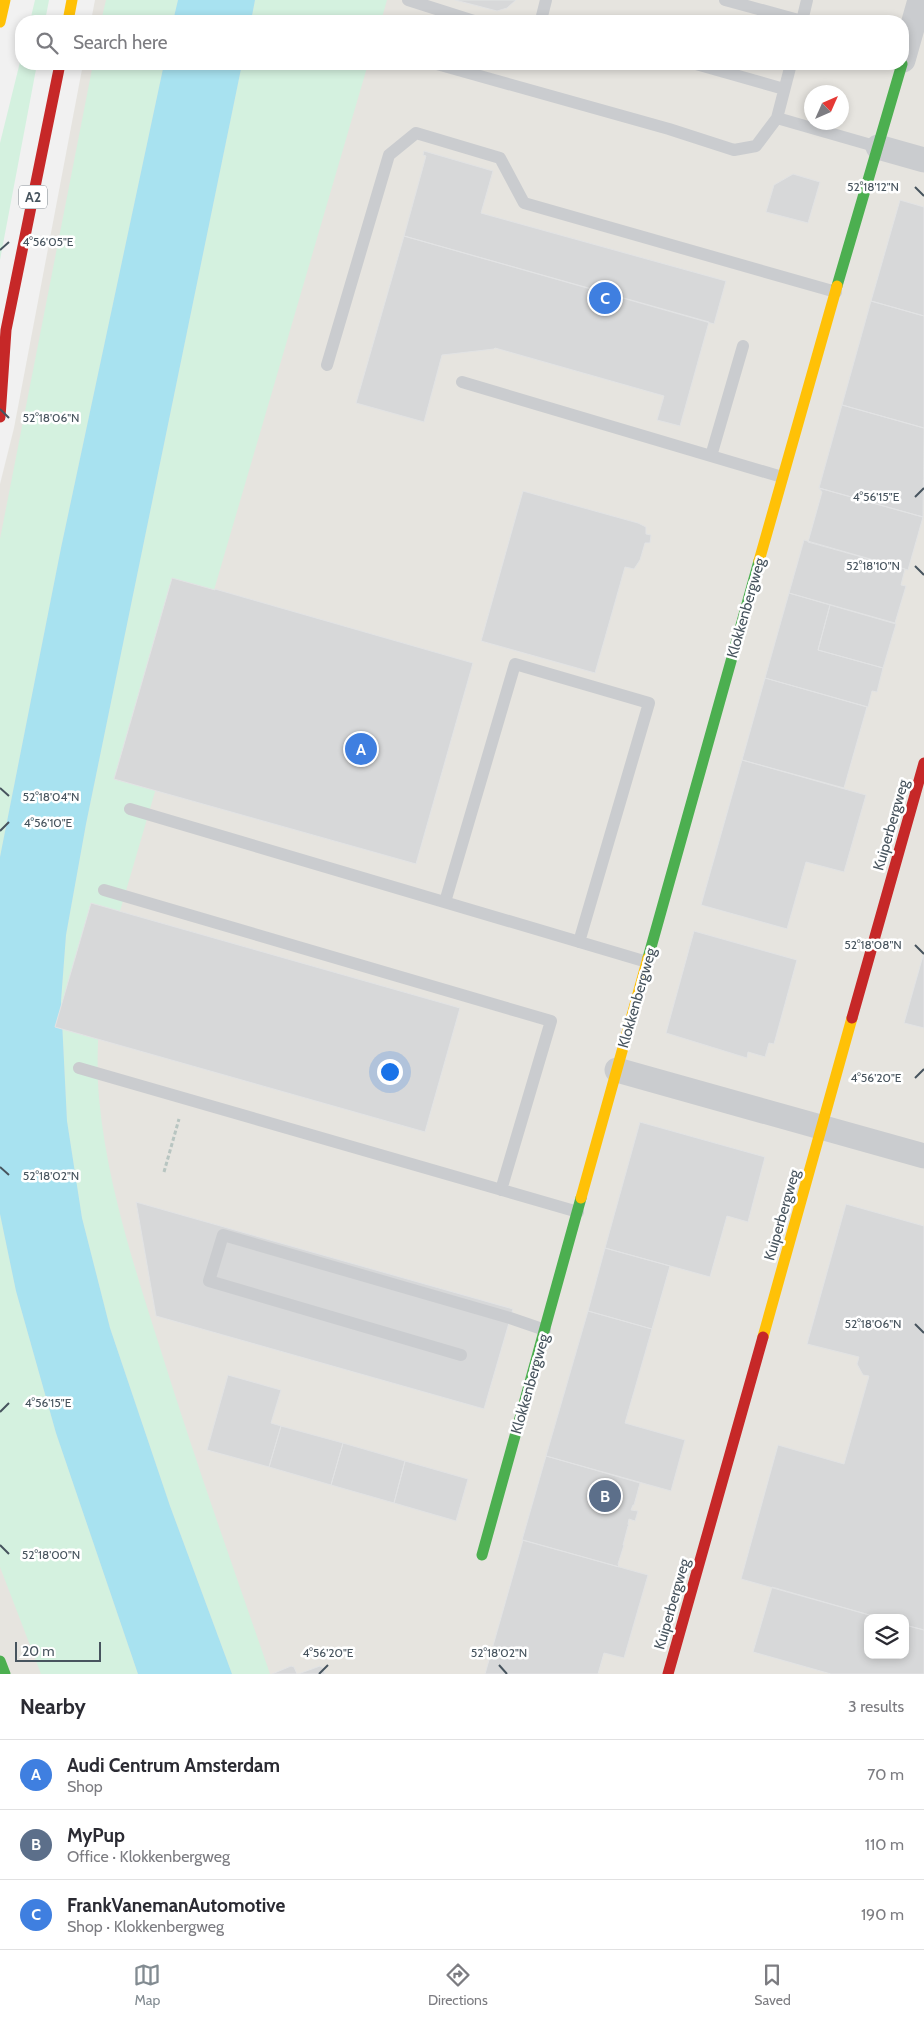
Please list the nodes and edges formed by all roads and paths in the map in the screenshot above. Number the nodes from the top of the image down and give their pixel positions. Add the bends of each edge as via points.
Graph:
1 (5, 0) edge
2 (72, 0) edge
3 (407, 0) edge
4 (546, 0) edge
5 (725, 0) edge
6 (807, 0) edge
7 (920, 0) edge
8 (69, 15) edge
9 (455, 15) edge
10 (542, 15) edge
11 (780, 15) edge
12 (803, 15) edge
13 (0, 22) edge
14 (909, 39) edge
15 (59, 70) edge
16 (459, 70) edge
17 (717, 70) edge
18 (789, 70) edge
19 (900, 70) edge
20 (784, 89) junction
21 (777, 118) junction
22 (878, 147) junction
23 (924, 160) edge
24 (836, 292) junction
25 (6, 330) junction
26 (742, 346) dead end
27 (0, 348) edge
28 (327, 365) dead end
29 (462, 382) dead end
30 (0, 417) edge
31 (712, 456) junction
32 (782, 477) junction
33 (924, 763) edge
34 (130, 809) dead end
35 (104, 890) dead end
36 (445, 902) junction
37 (580, 942) junction
38 (648, 962) junction
39 (79, 1068) dead end
40 (618, 1070) junction
41 (184, 1099) junction
42 (823, 1127) junction
43 (924, 1156) edge
44 (164, 1172) dead end
45 (501, 1190) junction
46 (578, 1212) junction
47 (545, 1330) junction
48 (461, 1355) dead end
49 (482, 1555) dead end
50 (0, 1662) edge
51 (5, 1674) edge
52 (668, 1674) edge

1 - 13 main road
2 - 8 main road
3 - 9 lane
4 - 10 lane
5 - 11 lane
6 - 12 lane
7 - 14 street
15 - 25 main road, A2
16 - 21 lane via 734,150 756,146
17 - 20 lane
18 - 20 lane
19 - 22 main road, Klokkenbergweg
20 - 21 lane
21 - 22 lane
22 - 23 street
22 - 24 main road, Klokkenbergweg
24 - 28 lane via 524,203 500,158 416,133 389,155
24 - 32 main road, Klokkenbergweg
25 - 27 main road, A2
25 - 30 main road
26 - 31 lane
29 - 31 lane
31 - 32 lane
32 - 38 main road, Klokkenbergweg
33 - 42 main road, Kuiperbergweg
34 - 36 lane
35 - 45 lane via 551,1021
36 - 37 lane
36 - 37 lane via 515,664 649,703
37 - 38 lane
38 - 40 main road, Klokkenbergweg
39 - 41 lane
40 - 42 street, Klokkenbergweg
40 - 46 main road, Klokkenbergweg
41 - 44 path
41 - 45 lane
42 - 43 street, Klokkenbergweg
42 - 52 main road, Kuiperbergweg
45 - 46 lane
46 - 47 main road, Klokkenbergweg
47 - 48 lane via 223,1235 209,1281
47 - 49 main road, Klokkenbergweg
50 - 51 main road

